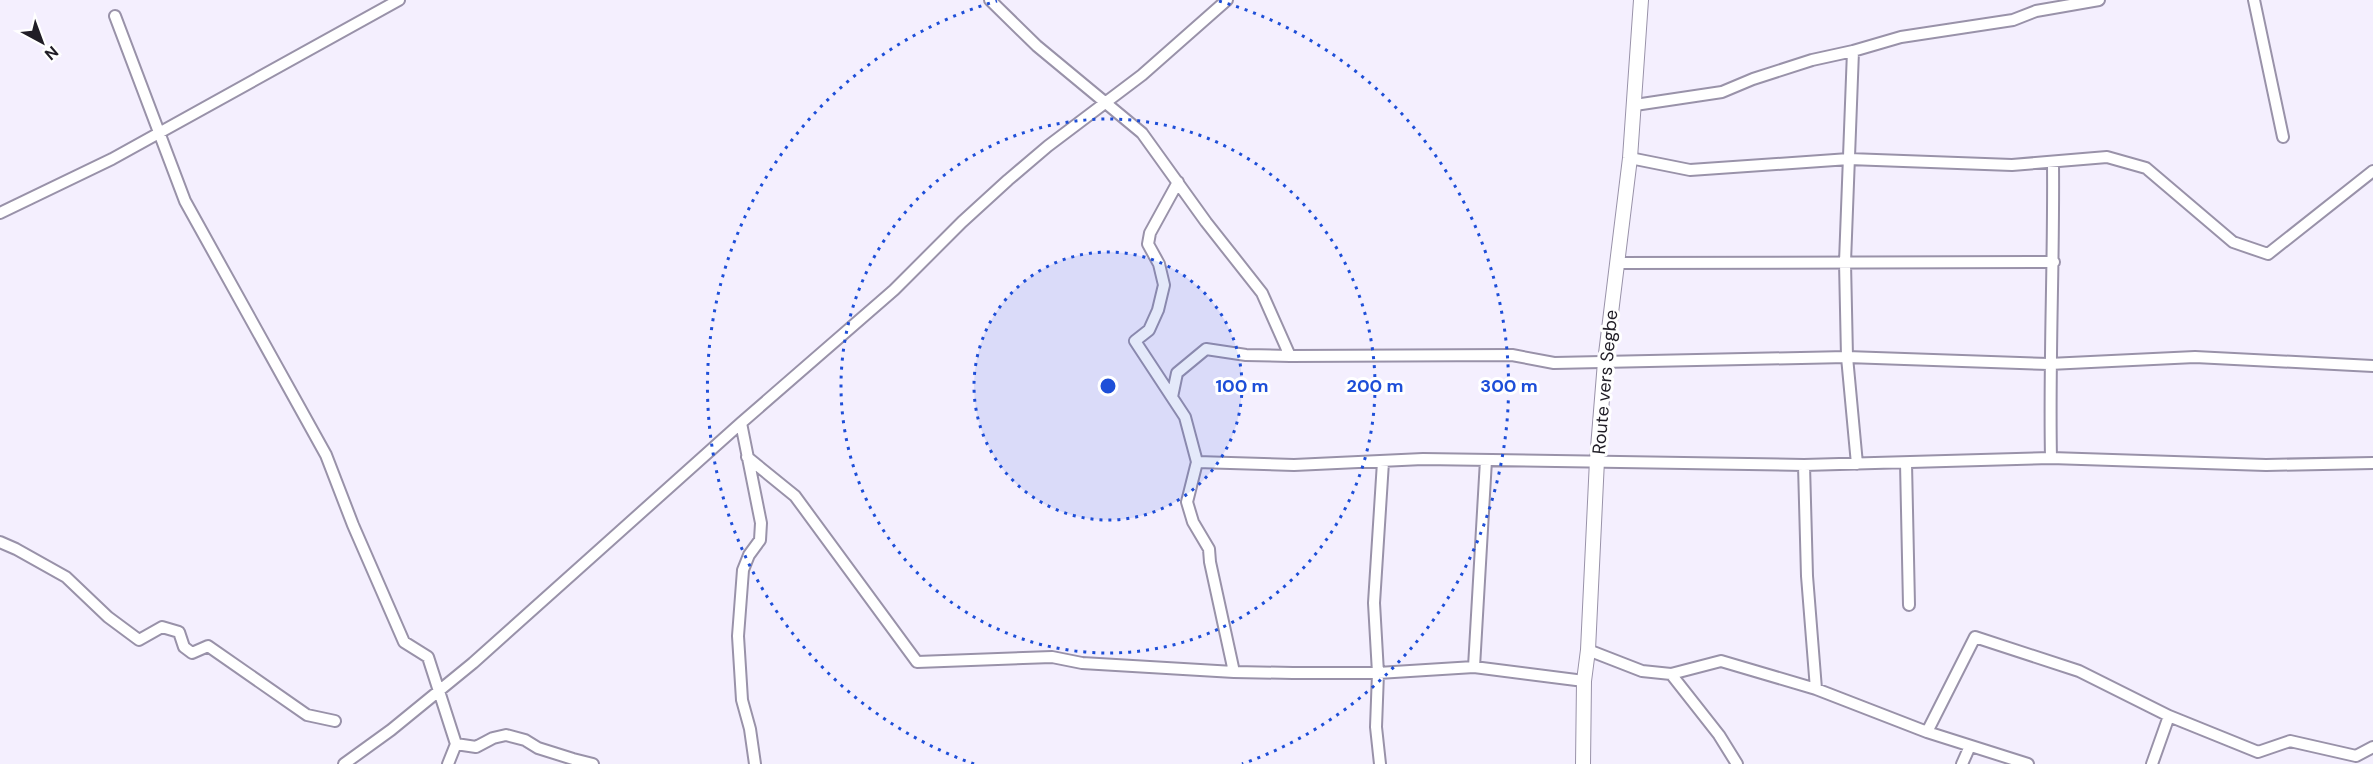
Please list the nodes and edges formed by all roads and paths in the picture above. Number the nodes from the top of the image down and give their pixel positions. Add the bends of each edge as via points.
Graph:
1 (399, 0) edge
2 (990, 0) edge
3 (1227, 0) edge
4 (1641, 0) edge
5 (2099, 0) edge
6 (2254, 0) edge
7 (115, 16) dead end
8 (1853, 51) junction
9 (1107, 103) junction
10 (1635, 105) junction
11 (159, 132) junction
12 (2283, 137) dead end
13 (1630, 158) junction
14 (1849, 159) junction
15 (2053, 163) junction
16 (2373, 171) edge
17 (1178, 182) junction
18 (0, 213) edge
19 (1845, 262) junction
20 (2054, 262) junction
21 (1617, 263) junction
22 (1290, 356) junction
23 (1847, 357) junction
24 (1605, 362) junction
25 (2049, 364) junction
26 (2373, 366) edge
27 (1172, 397) junction
28 (741, 423) junction
29 (747, 457) junction
30 (2051, 458) junction
31 (1486, 460) junction
32 (1597, 460) junction
33 (1197, 462) junction
34 (1383, 462) junction
35 (1906, 463) junction
36 (2373, 463) edge
37 (1857, 464) junction
38 (1804, 465) junction
39 (0, 542) edge
40 (1909, 605) dead end
41 (1588, 650) junction
42 (1474, 667) junction
43 (1234, 672) junction
44 (1378, 673) junction
45 (1671, 674) junction
46 (1584, 681) junction
47 (439, 689) junction
48 (1816, 689) junction
49 (2169, 716) junction
50 (335, 721) dead end
51 (1927, 732) junction
52 (456, 744) junction
53 (1970, 746) junction
54 (2373, 747) edge
55 (2354, 761) edge
56 (344, 764) edge
57 (448, 764) edge
58 (593, 764) edge
59 (755, 764) edge
60 (1380, 764) edge
61 (1583, 764) edge
62 (1737, 764) edge
63 (1962, 764) edge
64 (2028, 764) edge
65 (2152, 764) edge

1 - 11 street
2 - 9 street via 1037,46
3 - 9 street
4 - 10 main road, Route vers Segbe
5 - 8 street via 2036,11 2013,20 1901,37
6 - 12 street
7 - 11 street
8 - 10 street via 1812,60 1722,92
8 - 14 street
9 - 17 street via 1142,133
9 - 28 street via 1008,180 894,290
10 - 13 main road, Route vers Segbe
11 - 18 street via 103,164
11 - 47 street via 185,201 326,456 404,642 428,657
13 - 14 street via 1690,170
13 - 21 main road, Route vers Segbe
14 - 15 street
14 - 19 street
15 - 16 street via 2107,158 2146,168 2233,242 2268,254
15 - 20 street
17 - 22 street via 1262,293
17 - 27 street via 1148,244 1164,285 1158,310 1149,330 1135,341
19 - 20 street
19 - 21 street
19 - 23 street
20 - 25 street
21 - 24 main road, Route vers Segbe
22 - 24 street via 1512,355 1554,363
22 - 27 street via 1206,349 1177,374
23 - 24 street
23 - 25 street
23 - 37 street
24 - 32 main road, Route vers Segbe
25 - 26 street via 2195,357
25 - 30 street
27 - 33 street via 1185,417
28 - 29 street
28 - 47 street
29 - 43 street via 795,496 917,662 1052,657 1082,663
29 - 59 street via 761,523 760,540 743,570 738,636 742,700
30 - 35 street
30 - 36 street via 2266,465
31 - 32 street
31 - 34 street
31 - 42 street
32 - 38 street
32 - 41 main road, Route vers Segbe
33 - 34 street
33 - 43 street via 1187,502 1192,522 1209,549
34 - 44 street via 1374,603
35 - 37 street
35 - 40 street
37 - 38 street
38 - 48 street
39 - 50 street via 66,577 139,640 162,627 179,632 184,647 192,653 208,646 307,715
41 - 45 street via 1642,671
41 - 46 main road, Route vers Segbe
42 - 44 street
42 - 46 street
43 - 44 street
44 - 60 street via 1376,727
45 - 48 street via 1721,661
45 - 62 street
46 - 61 main road, Route vers Segbe
47 - 52 street
47 - 56 street
48 - 51 street
49 - 51 street via 2079,671 1975,638
49 - 55 street via 2258,752 2290,741
49 - 65 street
51 - 53 street
52 - 57 street
52 - 58 street via 476,747 506,735
53 - 63 street
53 - 64 street
54 - 55 street

